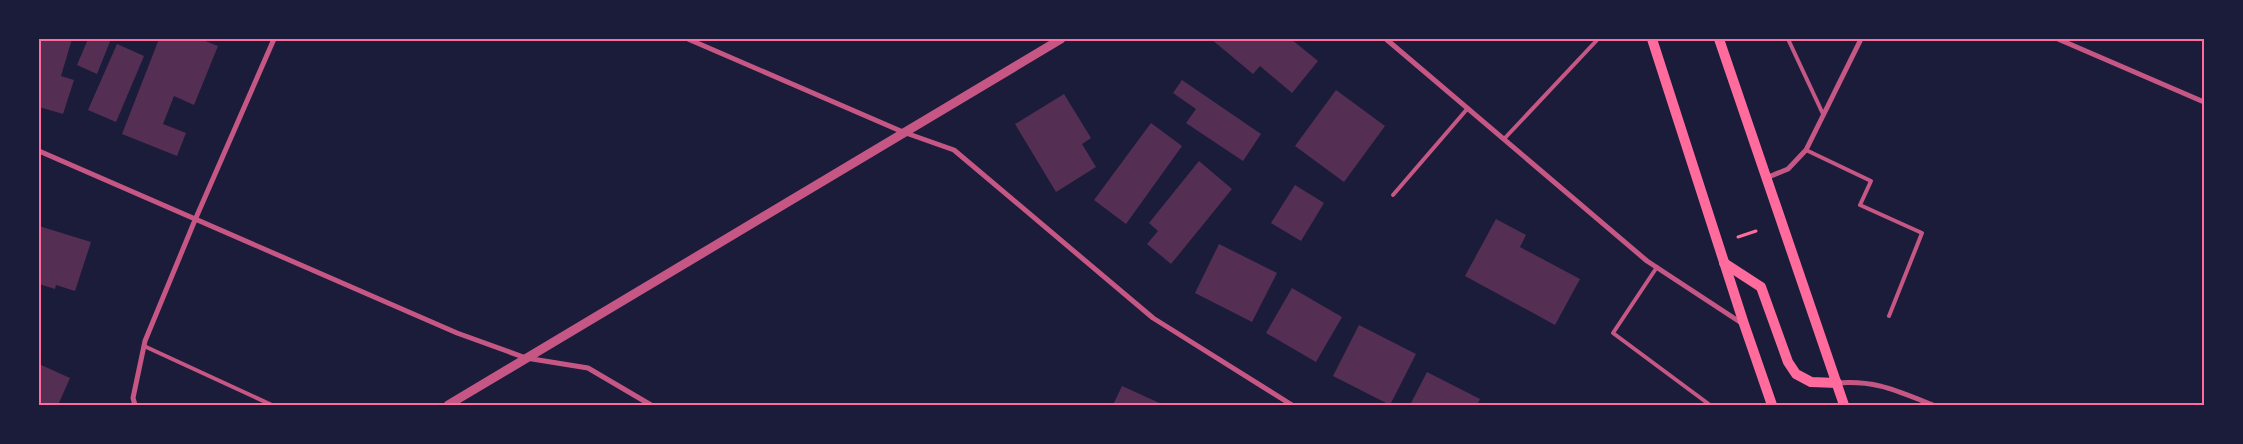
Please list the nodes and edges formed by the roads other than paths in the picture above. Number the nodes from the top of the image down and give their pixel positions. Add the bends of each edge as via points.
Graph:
1 (274, 39) edge
2 (688, 39) edge
3 (1061, 39) edge
4 (1386, 39) edge
5 (1598, 39) edge
6 (1652, 39) edge
7 (1718, 39) edge
8 (1788, 39) edge
9 (1861, 39) edge
10 (2058, 39) edge
11 (2204, 102) edge
12 (1468, 108) junction
13 (1823, 114) junction
14 (903, 132) junction
15 (1504, 139) junction
16 (1806, 150) junction
17 (39, 151) edge
18 (1766, 178) junction
19 (1393, 195) dead end
20 (195, 220) junction
21 (1724, 263) junction
22 (1657, 267) junction
23 (1888, 316) dead end
24 (1744, 324) junction
25 (144, 346) junction
26 (526, 358) junction
27 (1837, 383) junction
28 (135, 405) edge
29 (272, 405) edge
30 (448, 405) edge
31 (651, 405) edge
32 (1292, 405) edge
33 (1710, 405) edge
34 (1772, 405) edge
35 (1844, 405) edge
36 (1933, 405) edge

1 - 20 street
2 - 14 street
3 - 14 street
4 - 12 street
5 - 15 lane
6 - 21 main road
7 - 18 main road
8 - 13 lane
9 - 13 street
10 - 11 street
12 - 15 street
12 - 19 lane
13 - 16 street
14 - 26 street
14 - 32 street via 954,150 1153,318
15 - 22 street
16 - 18 street via 1788,170
16 - 23 lane via 1871,181 1860,205 1922,233
17 - 20 street
18 - 27 main road
20 - 25 street
20 - 26 street via 457,333
21 - 24 main road
21 - 27 main road via 1761,287 1788,362 1796,374 1812,382
22 - 24 street
22 - 33 lane via 1613,333
24 - 34 main road
25 - 28 street via 133,398
25 - 29 lane
26 - 30 street
26 - 31 street via 588,368
27 - 35 main road
27 - 36 street via 1886,386

